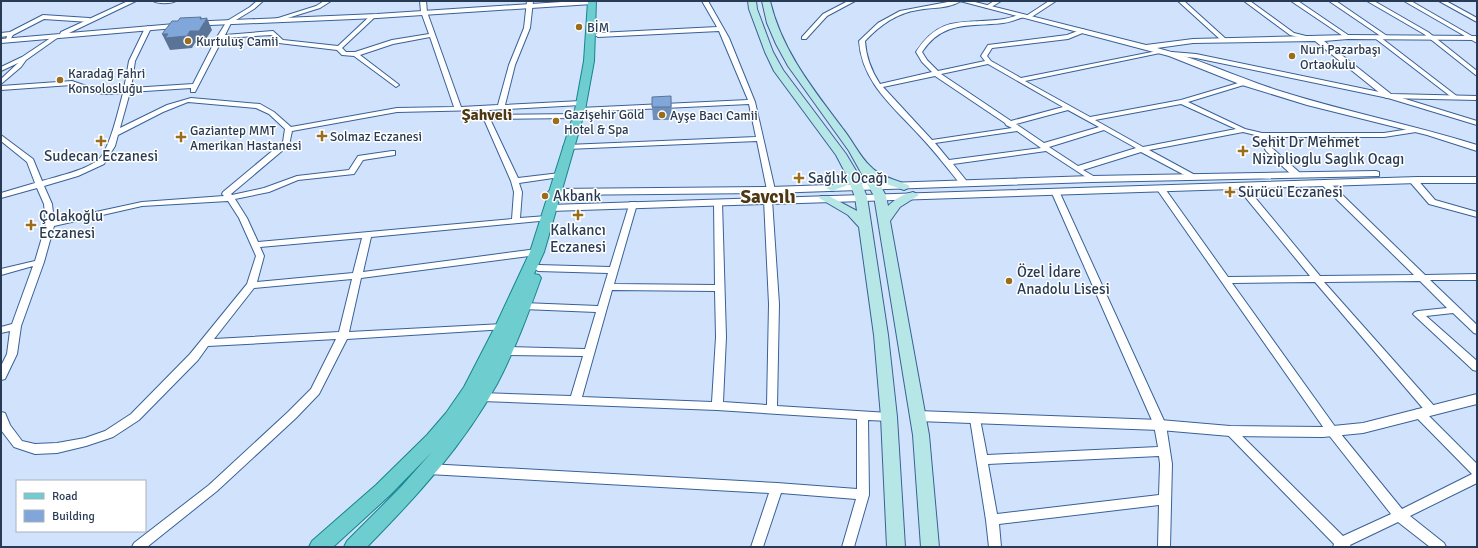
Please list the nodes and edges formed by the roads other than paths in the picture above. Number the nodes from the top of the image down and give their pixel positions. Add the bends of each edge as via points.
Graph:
1 (133, 1) edge
2 (156, 1) edge
3 (173, 1) edge
4 (260, 1) edge
5 (328, 1) edge
6 (423, 1) edge
7 (705, 1) edge
8 (752, 1) edge
9 (766, 1) edge
10 (852, 1) edge
11 (958, 1) edge
12 (963, 1) edge
13 (998, 1) edge
14 (1053, 1) edge
15 (1181, 1) edge
16 (1248, 1) edge
17 (1294, 1) edge
18 (1332, 1) edge
19 (1370, 1) edge
20 (1407, 1) edge
21 (1442, 1) edge
22 (594, 2) edge
23 (529, 3) edge
24 (988, 7) junction
25 (424, 12) junction
26 (373, 16) junction
27 (1025, 17) junction
28 (278, 19) junction
29 (89, 20) junction
30 (1477, 20) edge
31 (229, 22) junction
32 (148, 28) junction
33 (721, 29) junction
34 (1083, 31) junction
35 (1, 35) edge
36 (432, 35) junction
37 (598, 35) junction
38 (57, 36) junction
39 (1348, 37) junction
40 (7, 38) edge
41 (220, 38) junction
42 (804, 38) dead end
43 (1378, 38) junction
44 (1387, 38) junction
45 (1432, 38) junction
46 (1317, 39) junction
47 (1476, 39) edge
48 (1224, 40) junction
49 (1146, 47) junction
50 (339, 48) junction
51 (1160, 51) junction
52 (355, 54) junction
53 (1172, 54) junction
54 (24, 59) junction
55 (989, 62) junction
56 (1, 69) edge
57 (937, 74) junction
58 (1477, 74) edge
59 (1019, 80) junction
60 (1, 82) edge
61 (1245, 83) junction
62 (396, 85) dead end
63 (196, 86) junction
64 (878, 86) junction
65 (1, 88) edge
66 (127, 91) junction
67 (1389, 96) junction
68 (1456, 98) junction
69 (1477, 98) edge
70 (188, 99) junction
71 (752, 102) junction
72 (1182, 102) junction
73 (501, 108) junction
74 (1067, 108) junction
75 (458, 109) junction
76 (581, 110) junction
77 (486, 113) junction
78 (1088, 120) junction
79 (1475, 121) edge
80 (1008, 124) junction
81 (1104, 128) junction
82 (289, 129) junction
83 (1017, 129) junction
84 (1243, 130) junction
85 (1416, 130) junction
86 (114, 134) junction
87 (1262, 135) junction
88 (1, 137) edge
89 (761, 139) junction
90 (930, 142) junction
91 (571, 147) junction
92 (1045, 147) junction
93 (1477, 148) edge
94 (1142, 149) junction
95 (392, 153) dead end
96 (946, 163) junction
97 (866, 169) junction
98 (1078, 169) junction
99 (1477, 173) edge
100 (560, 174) junction
101 (852, 174) junction
102 (1296, 174) junction
103 (1192, 177) junction
104 (1092, 179) junction
105 (1413, 180) junction
106 (1477, 180) edge
107 (515, 181) junction
108 (1325, 183) junction
109 (965, 184) junction
110 (1240, 185) junction
111 (42, 186) junction
112 (904, 187) junction
113 (832, 188) junction
114 (1160, 188) junction
115 (771, 190) junction
116 (1055, 191) junction
117 (558, 192) junction
118 (860, 192) junction
119 (877, 192) junction
120 (913, 195) junction
121 (1, 196) edge
122 (230, 198) junction
123 (825, 198) junction
124 (768, 200) junction
125 (718, 202) junction
126 (633, 204) junction
127 (552, 211) junction
128 (1477, 215) edge
129 (516, 221) junction
130 (884, 221) junction
131 (50, 224) junction
132 (866, 227) junction
133 (367, 235) junction
134 (256, 245) junction
135 (536, 252) junction
136 (40, 262) junction
137 (538, 268) junction
138 (613, 270) junction
139 (1, 272) edge
140 (357, 276) junction
141 (1477, 277) edge
142 (1425, 278) junction
143 (1224, 280) junction
144 (1318, 280) junction
145 (251, 285) junction
146 (608, 287) junction
147 (720, 288) junction
148 (523, 306) junction
149 (602, 309) junction
150 (1456, 310) junction
151 (16, 326) junction
152 (503, 327) junction
153 (1, 330) edge
154 (1477, 331) edge
155 (343, 336) junction
156 (205, 343) junction
157 (504, 351) junction
158 (589, 353) junction
159 (1477, 367) edge
160 (1, 376) edge
161 (481, 397) junction
162 (1477, 399) edge
163 (575, 401) junction
164 (716, 406) junction
165 (772, 409) junction
166 (1425, 412) junction
167 (862, 415) junction
168 (1, 416) edge
169 (918, 416) junction
170 (889, 417) junction
171 (975, 419) junction
172 (1160, 425) junction
173 (1230, 431) junction
174 (1332, 431) junction
175 (1164, 451) junction
176 (982, 460) junction
177 (428, 469) junction
178 (1477, 471) edge
179 (1477, 477) edge
180 (776, 488) junction
181 (863, 495) junction
182 (1164, 500) junction
183 (1400, 516) junction
184 (992, 520) junction
185 (158, 532) junction
186 (1342, 546) edge
187 (138, 547) edge
188 (148, 547) edge
189 (319, 547) edge
190 (354, 547) edge
191 (757, 547) edge
192 (848, 547) edge
193 (896, 547) edge
194 (930, 547) edge
195 (995, 547) edge
196 (1164, 547) edge
197 (1440, 547) edge

1 - 29 street
2 - 3 street
4 - 31 street
5 - 28 street via 318,7
6 - 25 street
7 - 33 street
8 - 101 main road via 769,52 779,71 841,154
9 - 97 main road via 780,44 790,62
10 - 42 street via 824,15
11 - 64 street via 902,11 872,29 862,41 861,52
12 - 24 street
13 - 24 street
14 - 27 street
15 - 48 street
16 - 46 street via 1292,34
17 - 39 street
18 - 44 street
19 - 45 street
20 - 47 street
21 - 30 street
22 - 23 street
22 - 37 main road
22 - 76 main road via 589,61
23 - 25 street
23 - 73 street via 527,28 512,65
24 - 27 street
25 - 26 street
25 - 36 street
26 - 28 street
26 - 50 street
27 - 34 street
27 - 57 street via 1006,21 961,23 933,34 923,43 919,52
28 - 31 street
29 - 38 street
29 - 40 street via 43,17
31 - 32 street
31 - 41 street
32 - 38 street
32 - 66 street via 132,61
33 - 37 street
33 - 71 street
34 - 49 street
34 - 55 street via 1068,37 990,46 984,56
35 - 40 street
36 - 52 street via 392,42
36 - 75 street
37 - 76 main road
38 - 40 street
38 - 54 street
39 - 43 street
39 - 46 street
41 - 50 street via 273,33 281,42
41 - 63 street
43 - 44 street
43 - 68 street
44 - 45 street
45 - 47 street
45 - 58 street
46 - 48 street
46 - 67 street
48 - 49 street via 1177,42
49 - 51 street
50 - 52 street via 344,54
51 - 53 street
51 - 59 street
52 - 62 street
53 - 61 street
53 - 67 street via 1196,56
54 - 56 street
54 - 60 street
55 - 57 street
55 - 59 street
57 - 64 street
57 - 80 street
59 - 74 street
61 - 72 street
61 - 85 street via 1324,107
63 - 66 street
63 - 70 street
64 - 90 street
65 - 66 street via 72,83 98,91
66 - 86 street
67 - 68 street
67 - 79 street
68 - 69 street
70 - 82 street via 261,106 272,112
70 - 86 street
71 - 76 street
71 - 89 street
72 - 78 street
72 - 84 street
73 - 76 street
73 - 77 street
74 - 78 street
74 - 80 street
75 - 77 street
75 - 82 street via 397,110
76 - 77 street
76 - 91 main road
77 - 107 street
78 - 81 street
80 - 83 street
81 - 92 street
81 - 94 street
82 - 122 street via 286,143 226,194
83 - 90 street
83 - 92 street
84 - 87 street
84 - 94 street
85 - 87 street via 1384,134
85 - 93 street
86 - 111 street via 102,162 90,169
87 - 102 street via 1269,149
88 - 111 street via 30,161
89 - 91 street
89 - 115 street
90 - 96 street
91 - 100 main road
91 - 117 main road
92 - 96 street
92 - 98 street
94 - 98 street
94 - 103 street
95 - 122 street via 361,158 351,172 296,178 266,190
96 - 109 street
97 - 112 main road via 886,181
97 - 119 main road
98 - 104 street
99 - 102 street
100 - 107 street
100 - 117 main road
101 - 113 main road via 846,182
101 - 118 main road
102 - 103 street
103 - 104 street
104 - 109 street
105 - 106 street
105 - 108 street
105 - 128 street via 1432,202
107 - 129 street via 518,192
108 - 110 street
108 - 142 street
109 - 112 street
110 - 114 street
110 - 144 street
111 - 121 street
111 - 131 street via 48,204
112 - 119 street
113 - 115 street
113 - 118 street
114 - 116 street
114 - 143 street
115 - 117 street
116 - 120 street
116 - 172 street
117 - 127 main road
118 - 119 street
118 - 123 street
118 - 132 main road
119 - 120 street
119 - 130 main road
120 - 130 main road via 900,200 889,210
122 - 131 street via 142,204
122 - 134 street
123 - 124 street
123 - 132 main road via 847,208 860,218
124 - 125 street
124 - 165 street via 774,304
125 - 126 street
125 - 147 street
126 - 127 street
126 - 138 street
127 - 129 street
127 - 135 main road
127 - 137 main road
129 - 133 street
130 - 169 main road
131 - 136 street
132 - 170 main road
133 - 134 street
133 - 140 street
134 - 145 street via 260,256
135 - 140 street
135 - 152 main road
136 - 139 street
136 - 151 street
137 - 138 street
137 - 148 main road
138 - 146 street
140 - 145 street
140 - 155 street
141 - 142 street
142 - 144 street
142 - 150 street
143 - 144 street
143 - 174 street
144 - 166 street
145 - 156 street
146 - 147 street
146 - 149 street
147 - 164 street via 721,337
148 - 149 street
148 - 157 main road
149 - 158 street
150 - 154 street
150 - 159 street via 1418,314
151 - 153 street
151 - 160 street via 12,354
152 - 155 street
152 - 189 main road via 470,390 452,418 383,490
155 - 156 street
155 - 185 street via 311,395 213,488
156 - 168 street via 134,417 109,434 57,448 35,449 18,444 5,427
157 - 158 street
157 - 161 main road
158 - 163 street
161 - 163 street
161 - 177 main road via 446,448
162 - 166 street
163 - 164 street
164 - 165 street
165 - 167 street
166 - 174 street via 1363,428
166 - 178 street
167 - 170 street
167 - 181 street
169 - 171 street
169 - 194 main road
170 - 193 main road
171 - 172 street
171 - 176 street
172 - 173 street
172 - 175 street
173 - 174 street
173 - 186 street
174 - 183 street
175 - 176 street
175 - 182 street
176 - 184 street
177 - 180 street
177 - 190 main road via 403,500
179 - 183 street
180 - 181 street
180 - 191 street
181 - 192 street
182 - 184 street
182 - 196 street
183 - 186 street
183 - 197 street
184 - 195 street
185 - 187 street
185 - 188 street

